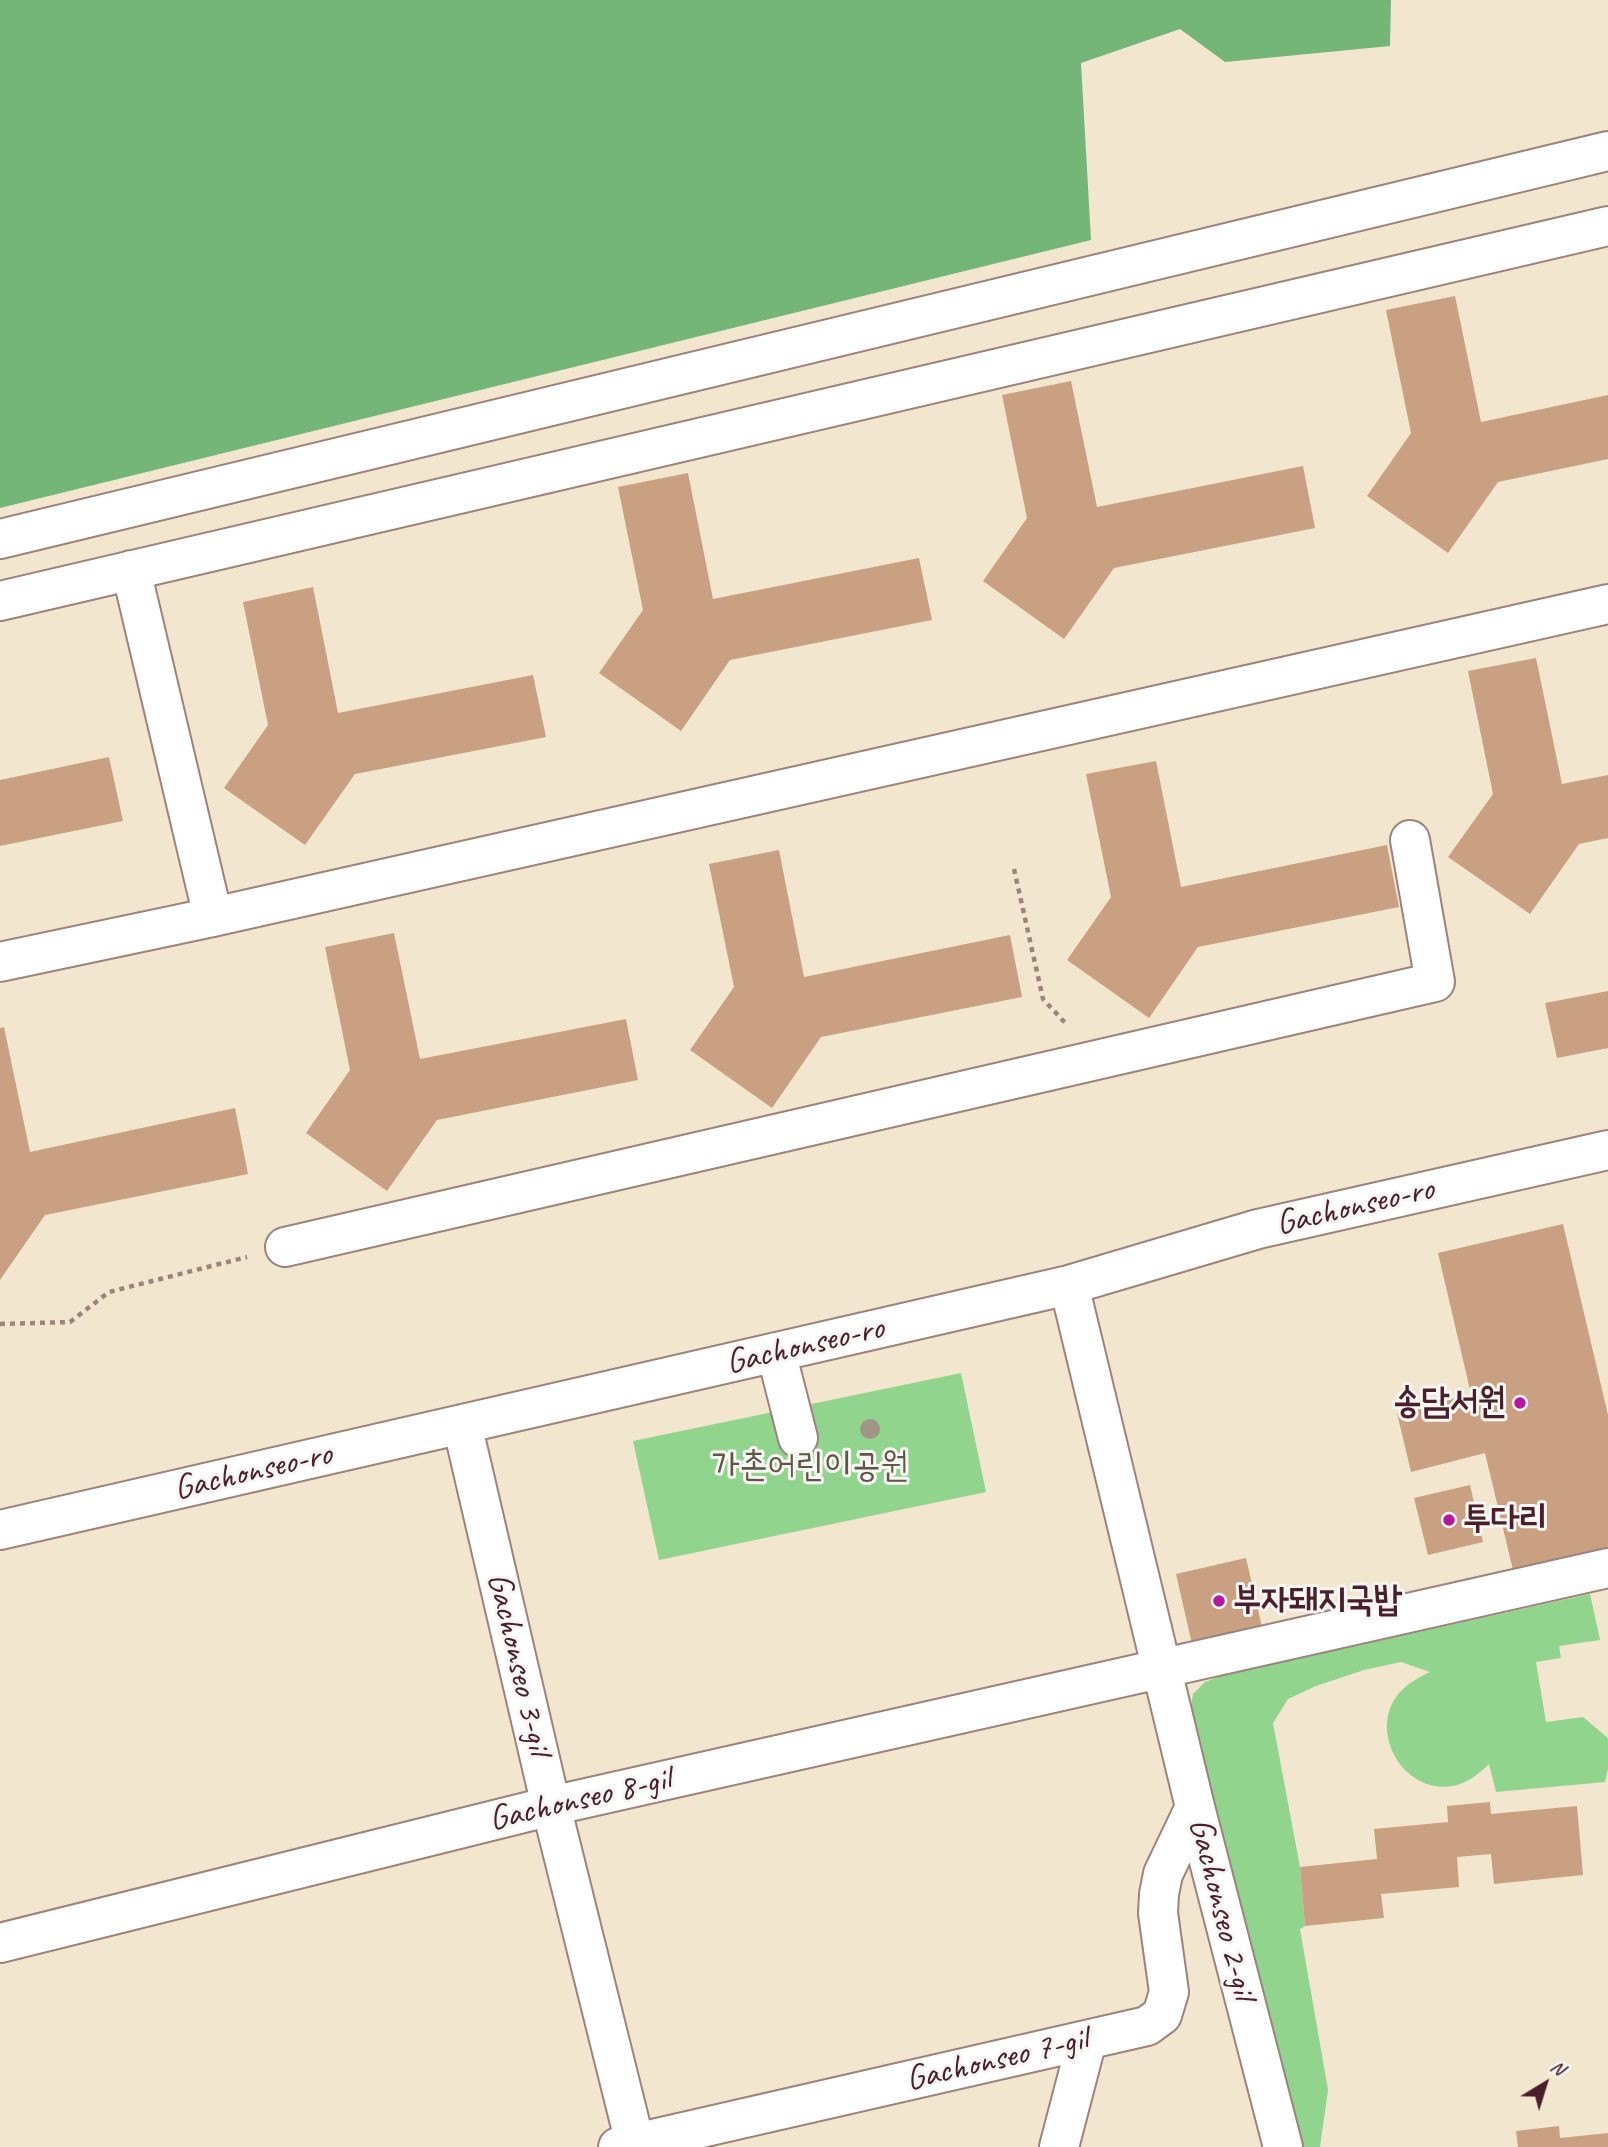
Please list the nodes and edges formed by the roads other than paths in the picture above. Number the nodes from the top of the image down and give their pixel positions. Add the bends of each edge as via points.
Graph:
1 (1608, 151) edge
2 (1608, 226) edge
3 (0, 539) edge
4 (131, 570) junction
5 (0, 601) edge
6 (1608, 604) edge
7 (1410, 840) dead end
8 (213, 917) junction
9 (0, 962) edge
10 (1608, 1150) edge
11 (285, 1247) road end
12 (1069, 1285) junction
13 (776, 1352) junction
14 (462, 1424) junction
15 (798, 1438) dead end
16 (0, 1530) edge
17 (1608, 1568) edge
18 (1162, 1670) junction
19 (551, 1806) junction
20 (1195, 1807) junction
21 (0, 1942) edge
22 (1087, 2040) junction
23 (630, 2146) edge
24 (1059, 2147) edge
25 (1283, 2147) edge

1 - 3 street
2 - 4 street
4 - 5 street
4 - 8 street
6 - 8 street
7 - 11 street via 1435,982
8 - 9 street
10 - 12 street, Gachonseo-ro via 1258,1229
12 - 13 street, Gachonseo-ro
12 - 18 street, Gachonseo 2-gil
13 - 14 street, Gachonseo-ro
13 - 15 street
14 - 16 street, Gachonseo-ro
14 - 19 street, Gachonseo 3-gil
17 - 18 street
18 - 19 street, Gachonseo 8-gil
18 - 20 street, Gachonseo 2-gil
19 - 21 street, Gachonseo 8-gil
19 - 23 street, Gachonseo 3-gil
20 - 22 street, Gachonseo 7-gil via 1163,1874 1159,1894 1169,1992 1162,2015 1146,2026
20 - 25 street, Gachonseo 2-gil
22 - 23 street, Gachonseo 7-gil
22 - 24 street

